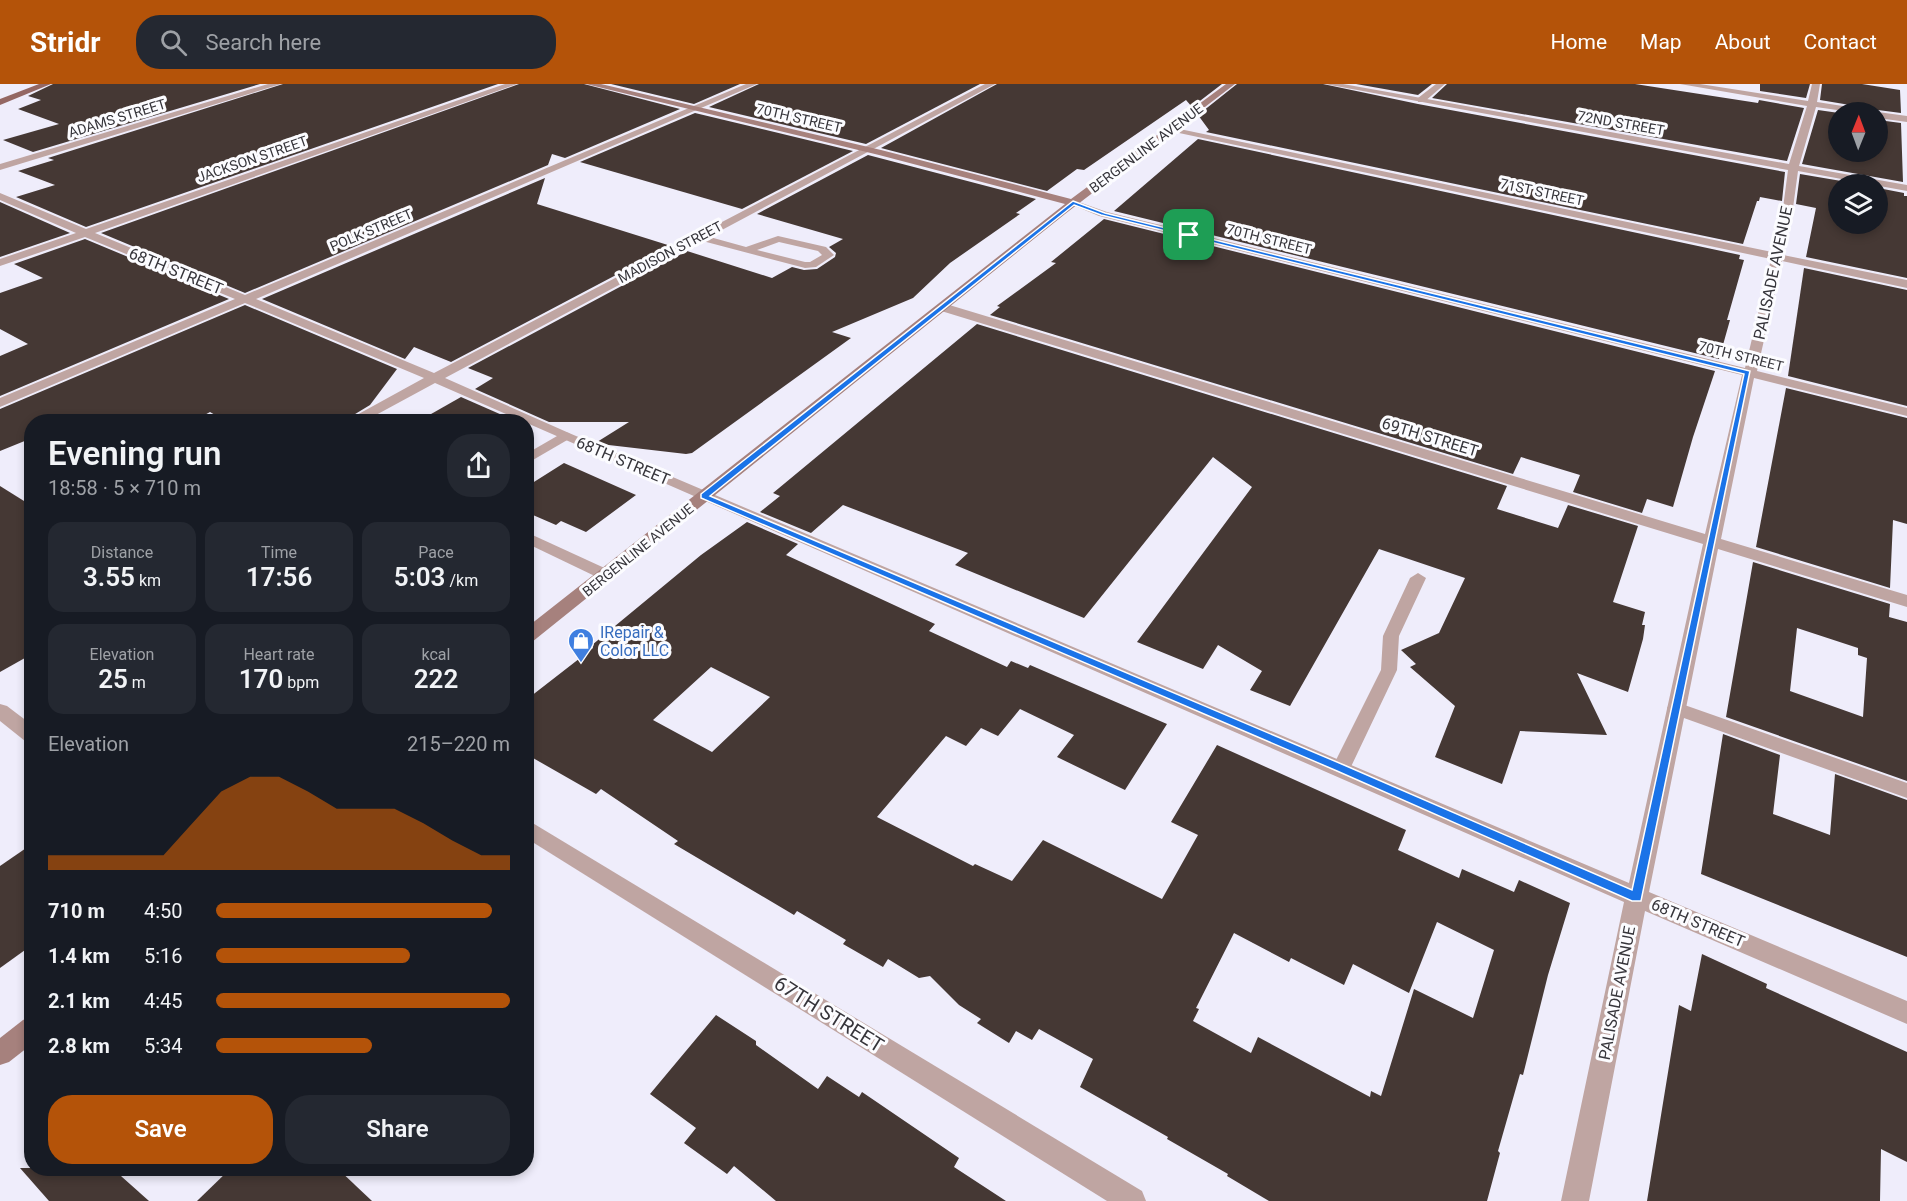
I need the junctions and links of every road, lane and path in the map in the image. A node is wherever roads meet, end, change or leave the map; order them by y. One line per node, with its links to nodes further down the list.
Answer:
1 (46, 84): 13 (main road)
2 (277, 84): 21 (street, ADAMS STREET)
3 (513, 84): 26 (street, JACKSON STREET)
4 (590, 84): 16 (street, 70TH STREET)
5 (753, 84): 16 (street, POLK STREET)
6 (991, 84): 20 (street, MADISON STREET)
7 (1231, 84): 19 (street, BERGENLINE AVENUE)
8 (1329, 84): 12 (street, 72ND STREET)
9 (1441, 84): 12 (lane)
10 (1684, 84): 14 (street)
11 (1816, 84): 14 (street, PALISADE AVENUE)
12 (1421, 100): 22 (street, 72ND STREET)
13 (0, 102)
14 (1812, 104): 15 (street); 22 (street, PALISADE AVENUE)
15 (1828, 106)
16 (694, 109): 20 (street, 70TH STREET); 32 (street, POLK STREET)
17 (1888, 116): 18 (street)
18 (1907, 119)
19 (1170, 130): 25 (street, BERGENLINE AVENUE); 29 (street, 71ST STREET)
20 (865, 149): 25 (street, 70TH STREET); 27 (street, MADISON STREET)
21 (0, 167)
22 (1793, 168): 23 (street, 72ND STREET); 29 (street, PALISADE AVENUE)
23 (1907, 188)
24 (0, 196): 26 (street, 68TH STREET)
25 (1073, 202): 33 (street, BERGENLINE AVENUE); 34 (street, 70TH STREET)
26 (84, 233): 30 (street, JACKSON STREET); 32 (street, 68TH STREET)
27 (699, 237): 28 (lane); 35 (street, MADISON STREET)
28 (746, 250): 28 (lane)
29 (1776, 257): 31 (street, 71ST STREET); 34 (street, PALISADE AVENUE)
30 (0, 263)
31 (1907, 284)
32 (246, 299): 35 (street, 68TH STREET); 36 (street, POLK STREET)
33 (942, 307): 43 (street, BERGENLINE AVENUE); 45 (street, 69TH STREET)
34 (1748, 373): 37 (street, 70TH STREET); 45 (street, PALISADE AVENUE)
35 (433, 378): 38 (street, MADISON STREET); 39 (street, 68TH STREET)
36 (0, 403)
37 (1907, 412)
38 (366, 414)
39 (514, 414)
40 (534, 423): 41 (street, 68TH STREET)
41 (564, 436): 42 (lane); 43 (street, 68TH STREET)
42 (534, 455)
43 (704, 496): 46 (street, BERGENLINE AVENUE); 53 (street, 68TH STREET)
44 (534, 541): 46 (lane)
45 (1710, 542): 48 (street, 69TH STREET); 50 (street, PALISADE AVENUE)
46 (606, 575): 49 (street, BERGENLINE AVENUE)
47 (1418, 578): 53 (lane)
48 (1907, 601)
49 (534, 632)
50 (1676, 708): 54 (lane); 56 (street, PALISADE AVENUE)
51 (0, 711): 52 (street)
52 (24, 730)
53 (1341, 768): 56 (street, 68TH STREET)
54 (1907, 791)
55 (534, 831): 60 (street, 67TH STREET)
56 (1636, 897): 57 (street, 68TH STREET); 61 (street, PALISADE AVENUE)
57 (1907, 1013)
58 (24, 1034): 59 (street)
59 (0, 1053)
60 (1132, 1201)
61 (1575, 1201)

